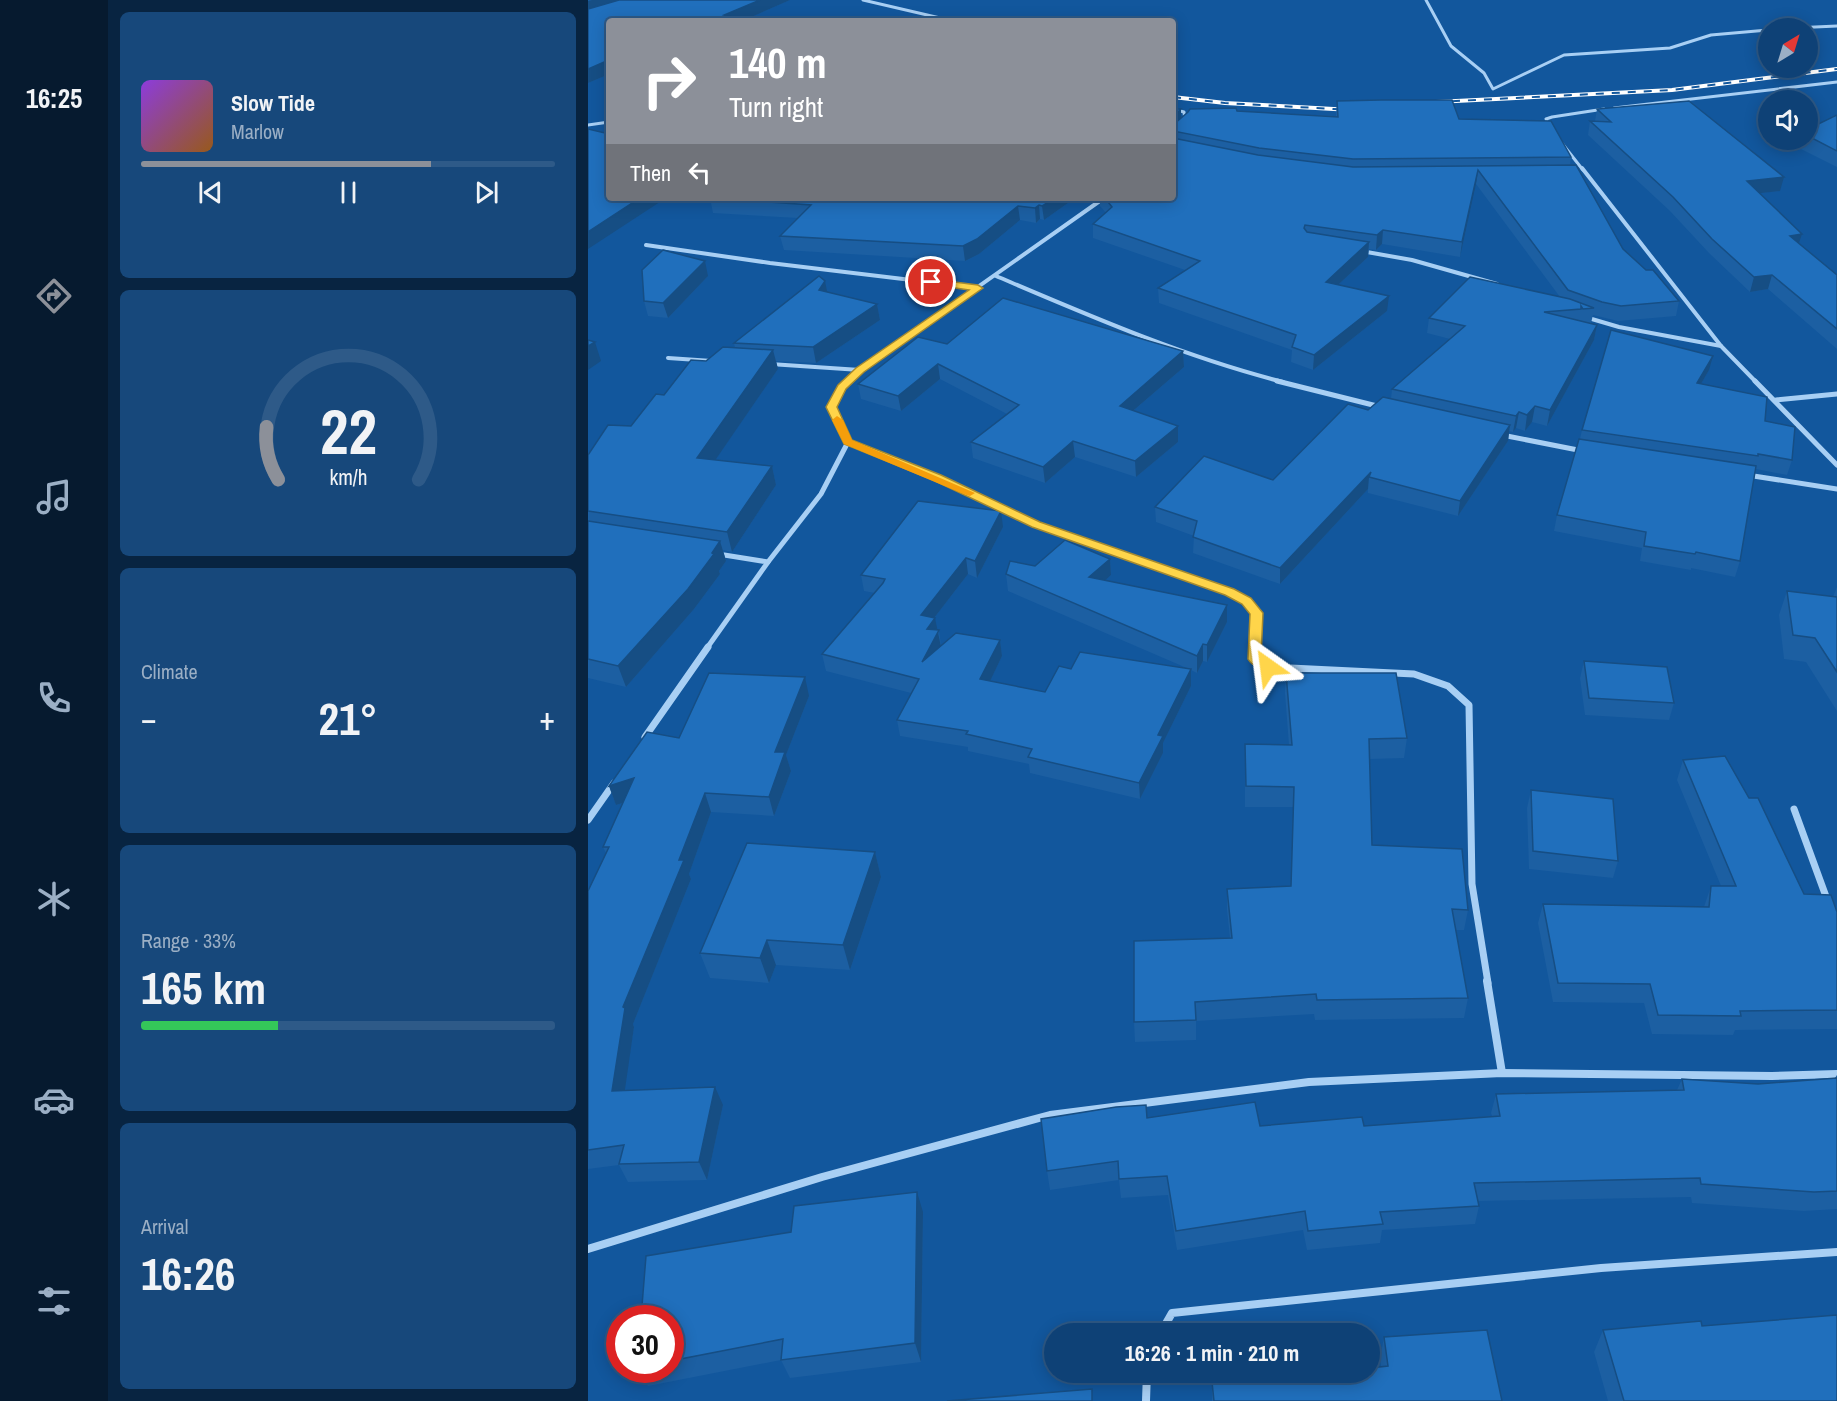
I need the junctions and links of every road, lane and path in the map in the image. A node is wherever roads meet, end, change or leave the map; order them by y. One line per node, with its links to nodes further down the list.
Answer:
1 (863, 0): 3 (street)
2 (1426, 0): 6 (street)
3 (940, 18)
4 (1837, 26): 5 (street)
5 (1818, 27)
6 (1758, 31)
7 (1837, 82): 8 (street)
8 (1679, 101): 9 (street); 14 (street)
9 (1689, 108)
10 (1176, 110): 13 (street)
11 (606, 122): 12 (street)
12 (588, 125)
13 (1179, 129)
14 (1554, 132)
15 (1560, 140): 16 (street)
16 (1587, 174): 17 (street); 25 (street)
17 (1576, 175)
18 (1100, 201): 21 (street)
19 (646, 245): 23 (street)
20 (1354, 250): 22 (street)
21 (996, 276): 23 (street); 32 (street)
22 (1505, 286)
23 (978, 288): 29 (street)
24 (1582, 316): 25 (street)
25 (1721, 346): 31 (street)
26 (668, 358): 27 (street)
27 (724, 361)
28 (758, 363): 29 (street)
29 (860, 370): 34 (street)
30 (1837, 394): 31 (street)
31 (1776, 400): 36 (street)
32 (1384, 408)
33 (1497, 434): 35 (street)
34 (848, 442): 40 (street); 46 (street)
35 (1591, 452)
36 (1837, 465)
37 (1743, 475): 38 (street)
38 (1837, 489)
39 (709, 553): 40 (street)
40 (768, 562): 41 (street)
41 (642, 742)
42 (615, 781): 44 (street)
43 (1794, 809): 45 (street)
44 (588, 820)
45 (1829, 907)
46 (1502, 1073): 47 (street); 48 (street)
47 (1837, 1074)
48 (588, 1249)
49 (1837, 1252): 50 (street)
50 (1166, 1323)
51 (1147, 1383): 52 (street)
52 (1146, 1401)

